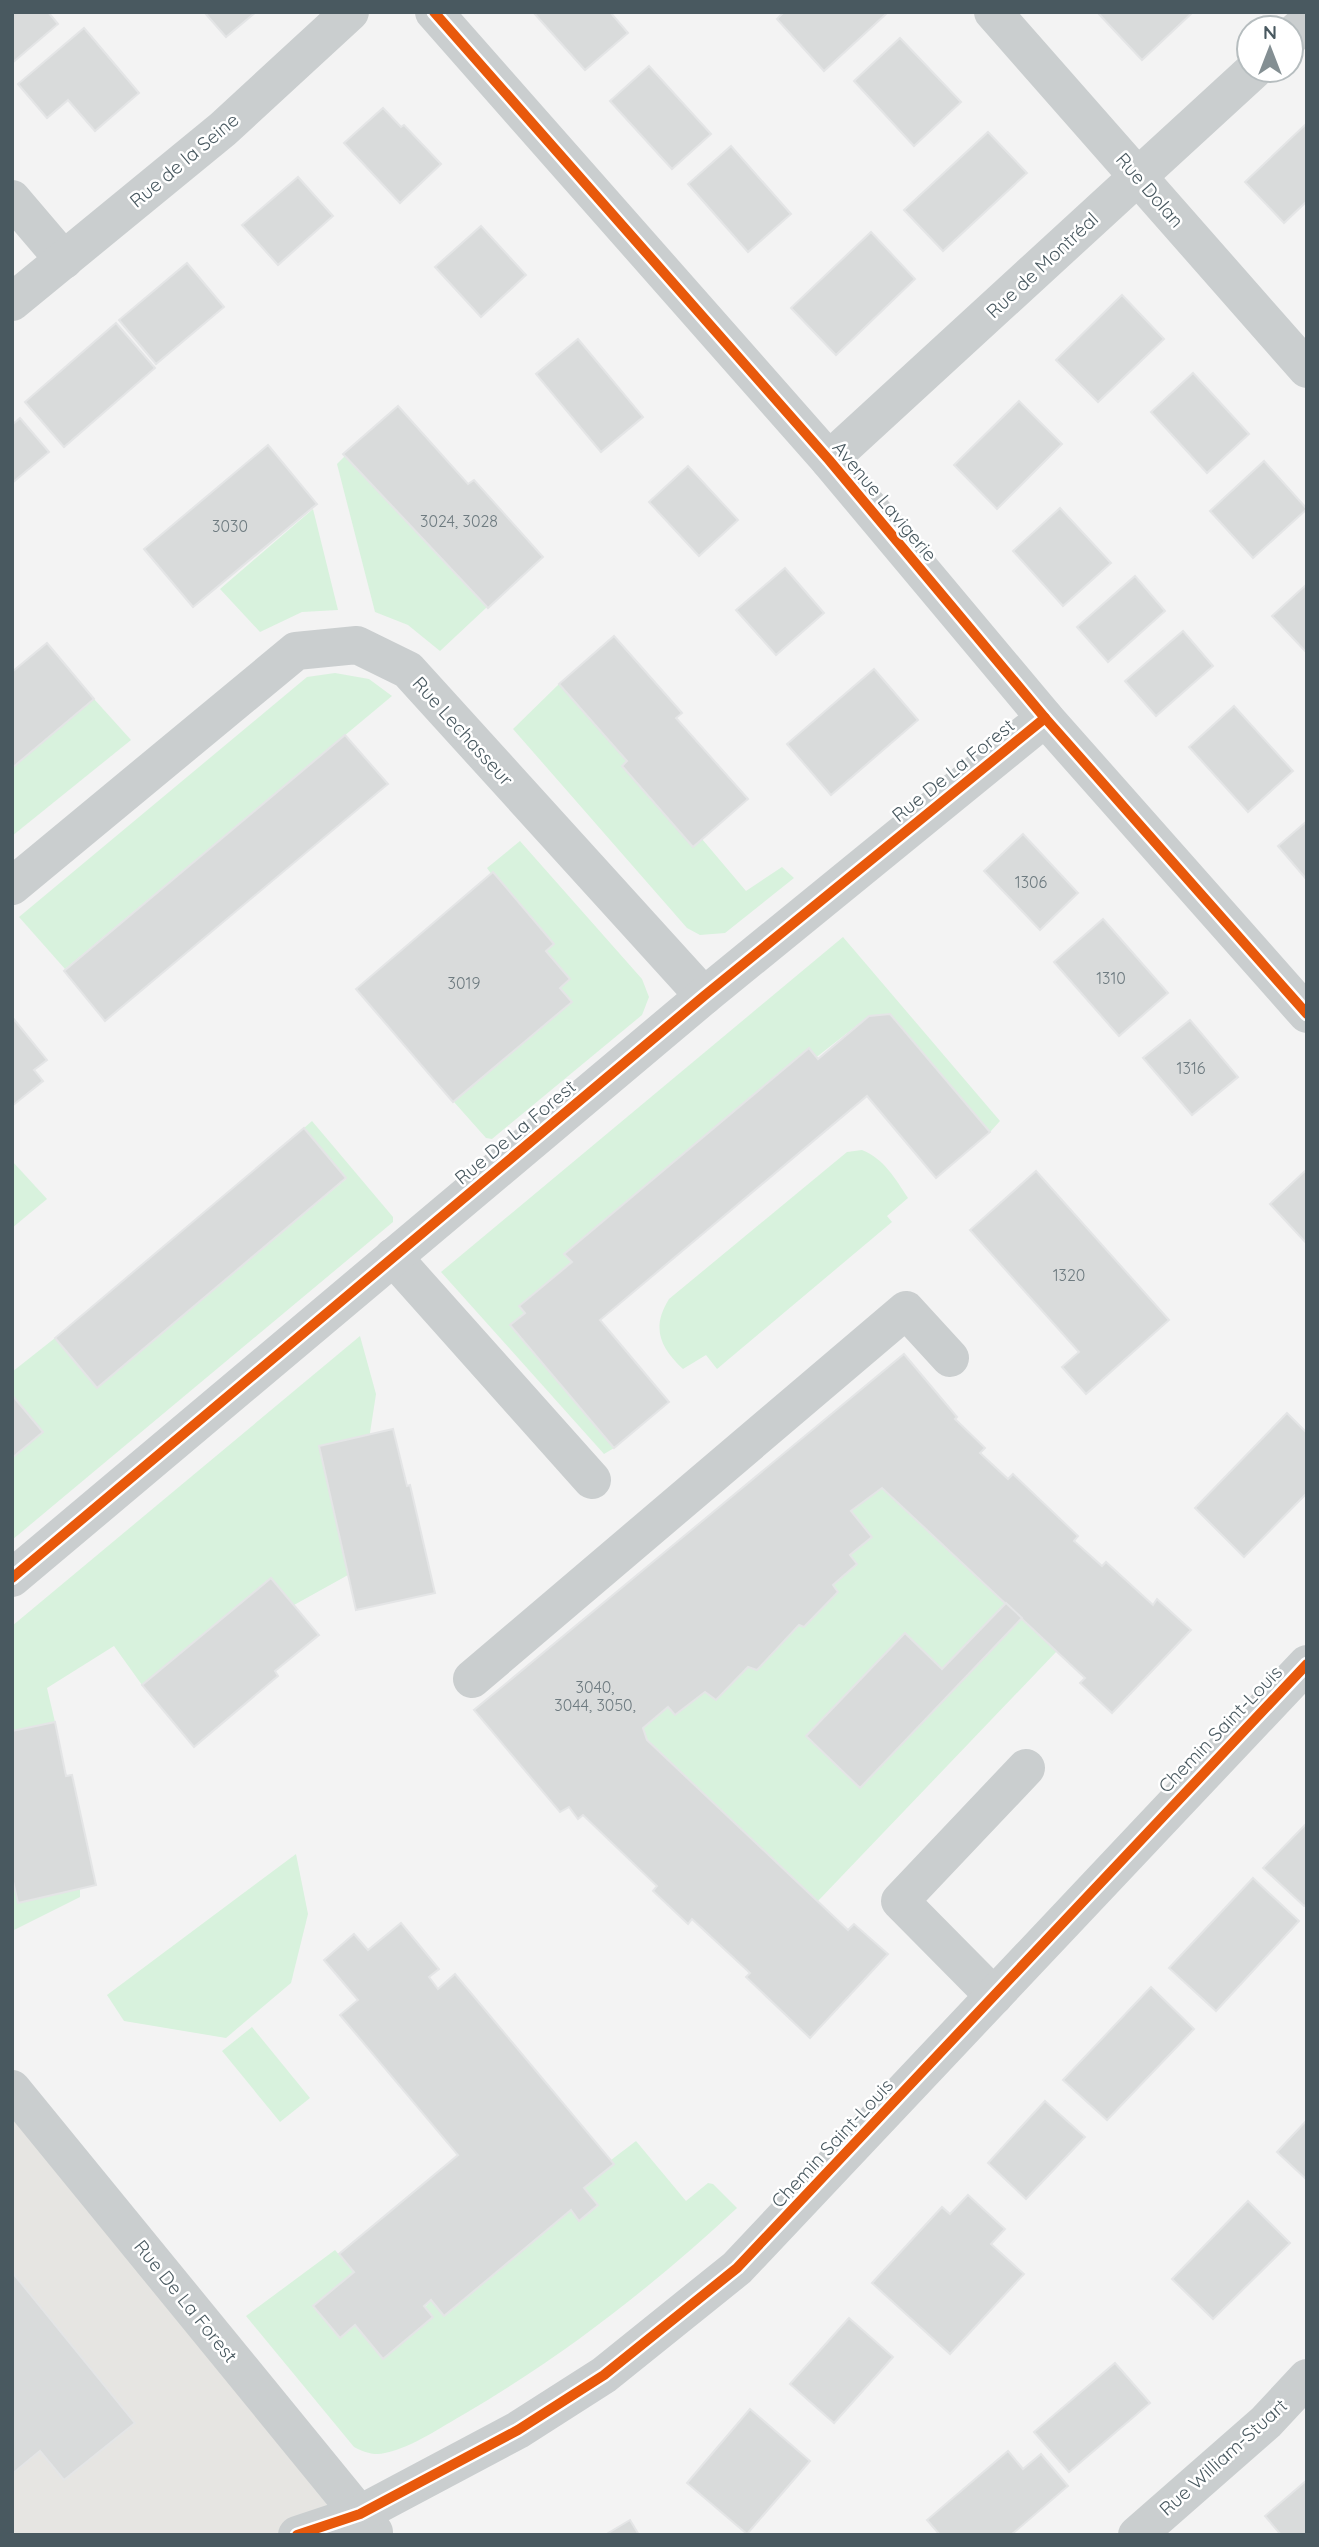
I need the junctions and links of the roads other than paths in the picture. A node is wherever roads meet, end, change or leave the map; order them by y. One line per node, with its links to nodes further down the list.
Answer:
1 (350, 12): 7 (street, Rue de la Seine)
2 (434, 12): 10 (street, Avenue Lavigerie)
3 (993, 12): 5 (street, Rue Dolan)
4 (1239, 84): 5 (street, Rue de Montréal)
5 (1139, 176): 9 (street, Rue Dolan); 10 (street, Rue de Montréal)
6 (12, 199): 7 (street)
7 (64, 260): 8 (street, Rue de la Seine)
8 (12, 302)
9 (1307, 369)
10 (829, 460): 11 (street, Avenue Lavigerie)
11 (1045, 718): 13 (street, Rue De La Forest); 14 (street, Avenue Lavigerie)
12 (12, 886): 13 (street, Rue Lechasseur)
13 (704, 996): 15 (street, Rue De La Forest)
14 (1307, 1014)
15 (393, 1257): 17 (street); 18 (street, Rue De La Forest)
16 (950, 1358): 20 (street)
17 (592, 1480)
18 (12, 1578)
19 (1307, 1664): 22 (street, Chemin Saint-Louis)
20 (472, 1679)
21 (1027, 1768): 22 (street)
22 (994, 1996): 25 (street, Chemin Saint-Louis)
23 (12, 2089): 25 (street, Rue De La Forest)
24 (1307, 2378): 27 (street, Rue William-Stuart)
25 (369, 2524): 26 (street, Chemin Saint-Louis)
26 (297, 2535)
27 (1137, 2535)

